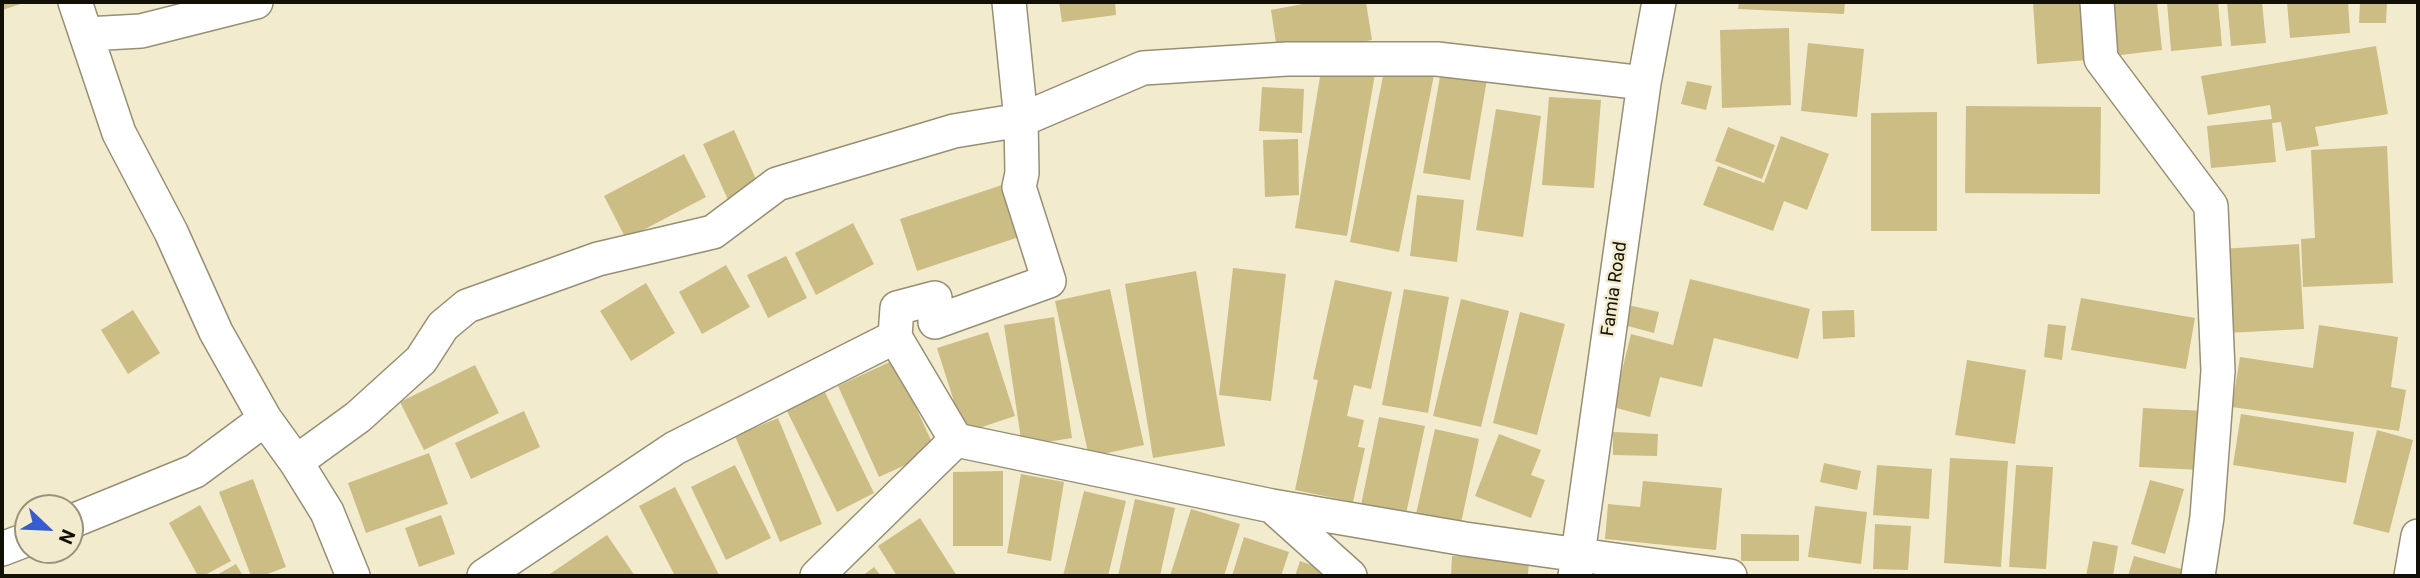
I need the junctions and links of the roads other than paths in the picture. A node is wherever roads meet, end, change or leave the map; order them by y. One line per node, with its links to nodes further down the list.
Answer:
1 (75, 2): 6 (street)
2 (256, 2): 6 (street)
3 (1009, 2): 8 (street)
4 (1660, 2): 7 (street, Famia Road)
5 (2097, 2): 22 (street)
6 (87, 34): 10 (street)
7 (1644, 83): 8 (street); 16 (street, Famia Road)
8 (1021, 120): 9 (street); 12 (street)
9 (895, 337): 11 (street); 18 (street)
10 (265, 418): 12 (street); 14 (street)
11 (956, 440): 13 (street); 19 (street)
12 (296, 462): 17 (street)
13 (1272, 506): 16 (street); 20 (street)
14 (84, 516)
15 (2418, 536): 23 (street)
16 (1576, 566): 21 (street)
17 (353, 576)
18 (484, 576)
19 (817, 576)
20 (1350, 576)
21 (1730, 576)
22 (2198, 576)
23 (2411, 576)

